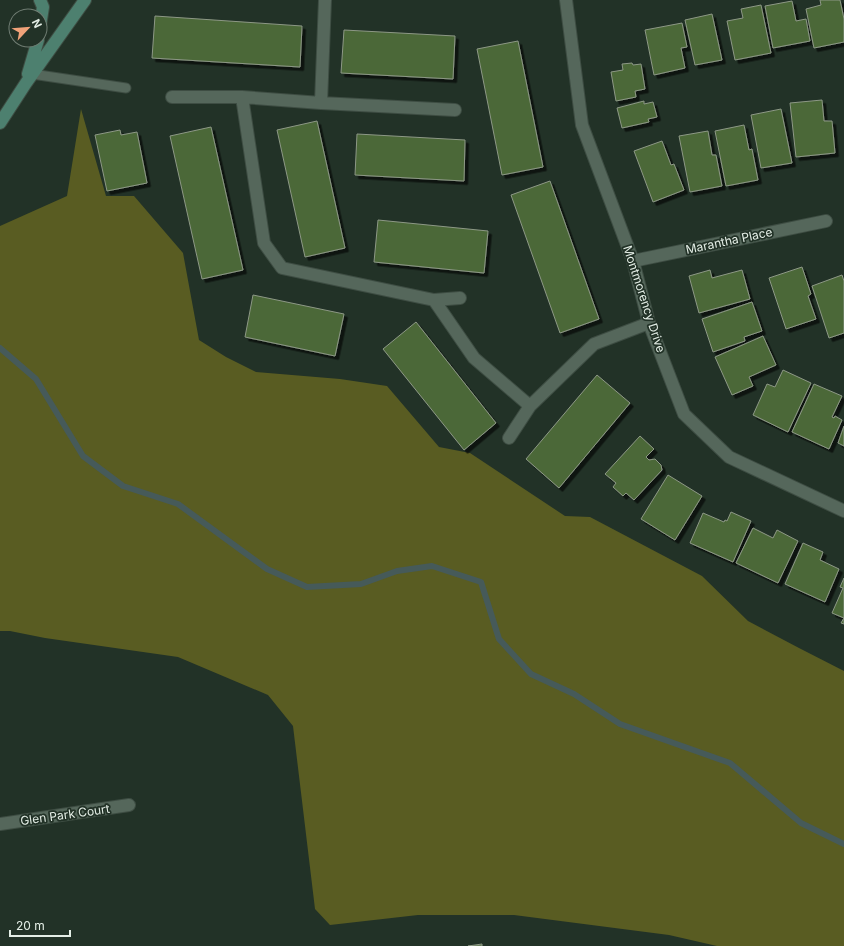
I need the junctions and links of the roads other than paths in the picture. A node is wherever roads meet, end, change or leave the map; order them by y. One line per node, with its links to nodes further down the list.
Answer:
1 (86, 0): 5 (street)
2 (326, 0): 9 (street)
3 (566, 0): 13 (street, Montmorency Drive)
4 (36, 48): 5 (street)
5 (29, 79): 6 (lane); 11 (street)
6 (126, 88)
7 (172, 97): 8 (street)
8 (242, 97): 9 (street); 15 (street)
9 (321, 103): 10 (street)
10 (455, 110)
11 (0, 123)
12 (826, 221): 13 (street, Marantha Place)
13 (633, 261): 16 (street, Montmorency Drive)
14 (460, 298): 15 (street)
15 (434, 300): 17 (street)
16 (649, 323): 17 (street); 19 (street, Montmorency Drive)
17 (530, 406): 18 (street)
18 (509, 438)
19 (844, 511)
20 (129, 805): 21 (street, Glen Park Court)
21 (0, 824)

